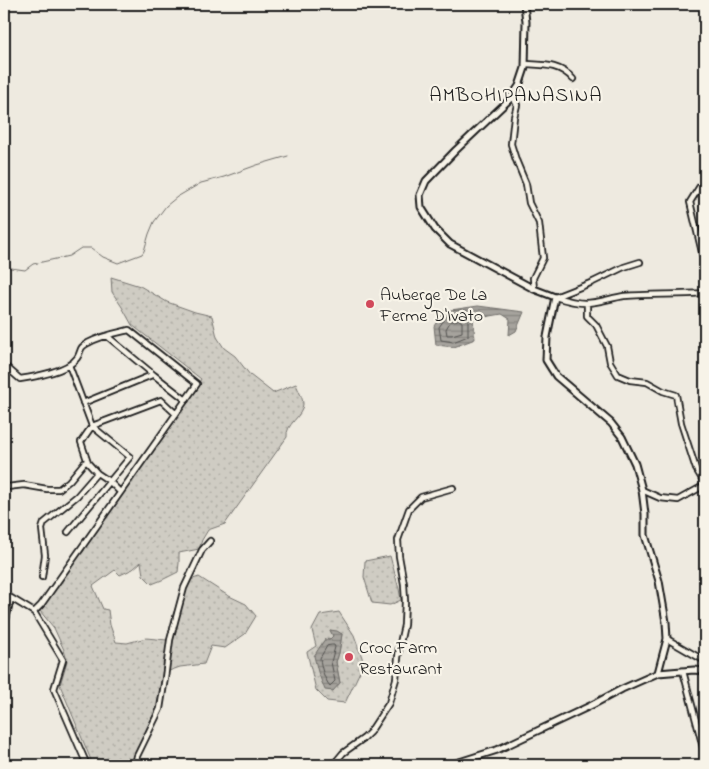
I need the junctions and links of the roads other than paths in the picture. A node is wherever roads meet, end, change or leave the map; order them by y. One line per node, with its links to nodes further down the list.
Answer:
1 (524, 4): 2 (street)
2 (525, 64): 3 (street); 4 (street)
3 (573, 79)
4 (512, 96): 8 (street); 8 (street)
5 (704, 173): 7 (street)
6 (640, 262): 10 (street)
7 (705, 265)
8 (534, 289): 10 (street)
9 (705, 293): 11 (street)
10 (555, 297): 11 (street); 26 (street)
11 (587, 303): 23 (street)
12 (106, 336): 14 (street); 15 (street); 16 (street)
13 (4, 365): 14 (street)
14 (69, 365): 17 (street)
15 (154, 375): 16 (street); 17 (street)
16 (186, 400): 18 (street)
17 (83, 403): 19 (street)
18 (176, 414): 19 (street); 27 (street)
19 (92, 426): 20 (street); 22 (street)
20 (88, 462): 21 (street); 24 (street)
21 (97, 473): 22 (street); 30 (street)
22 (109, 481): 27 (street); 28 (street)
23 (705, 485): 26 (street)
24 (7, 487)
25 (453, 488): 43 (street)
26 (642, 490): 35 (street)
27 (120, 492): 33 (street)
28 (68, 532)
29 (210, 541): 42 (street)
30 (42, 577)
31 (4, 595): 32 (street)
32 (11, 598): 33 (street); 34 (street)
33 (34, 612): 41 (street)
34 (4, 624)
35 (667, 639): 36 (street); 39 (street)
36 (705, 661)
37 (683, 671): 38 (street); 39 (street); 40 (street)
38 (705, 671)
39 (658, 673): 44 (street)
40 (705, 755)
41 (87, 765)
42 (135, 765)
43 (333, 765)
44 (450, 765)

